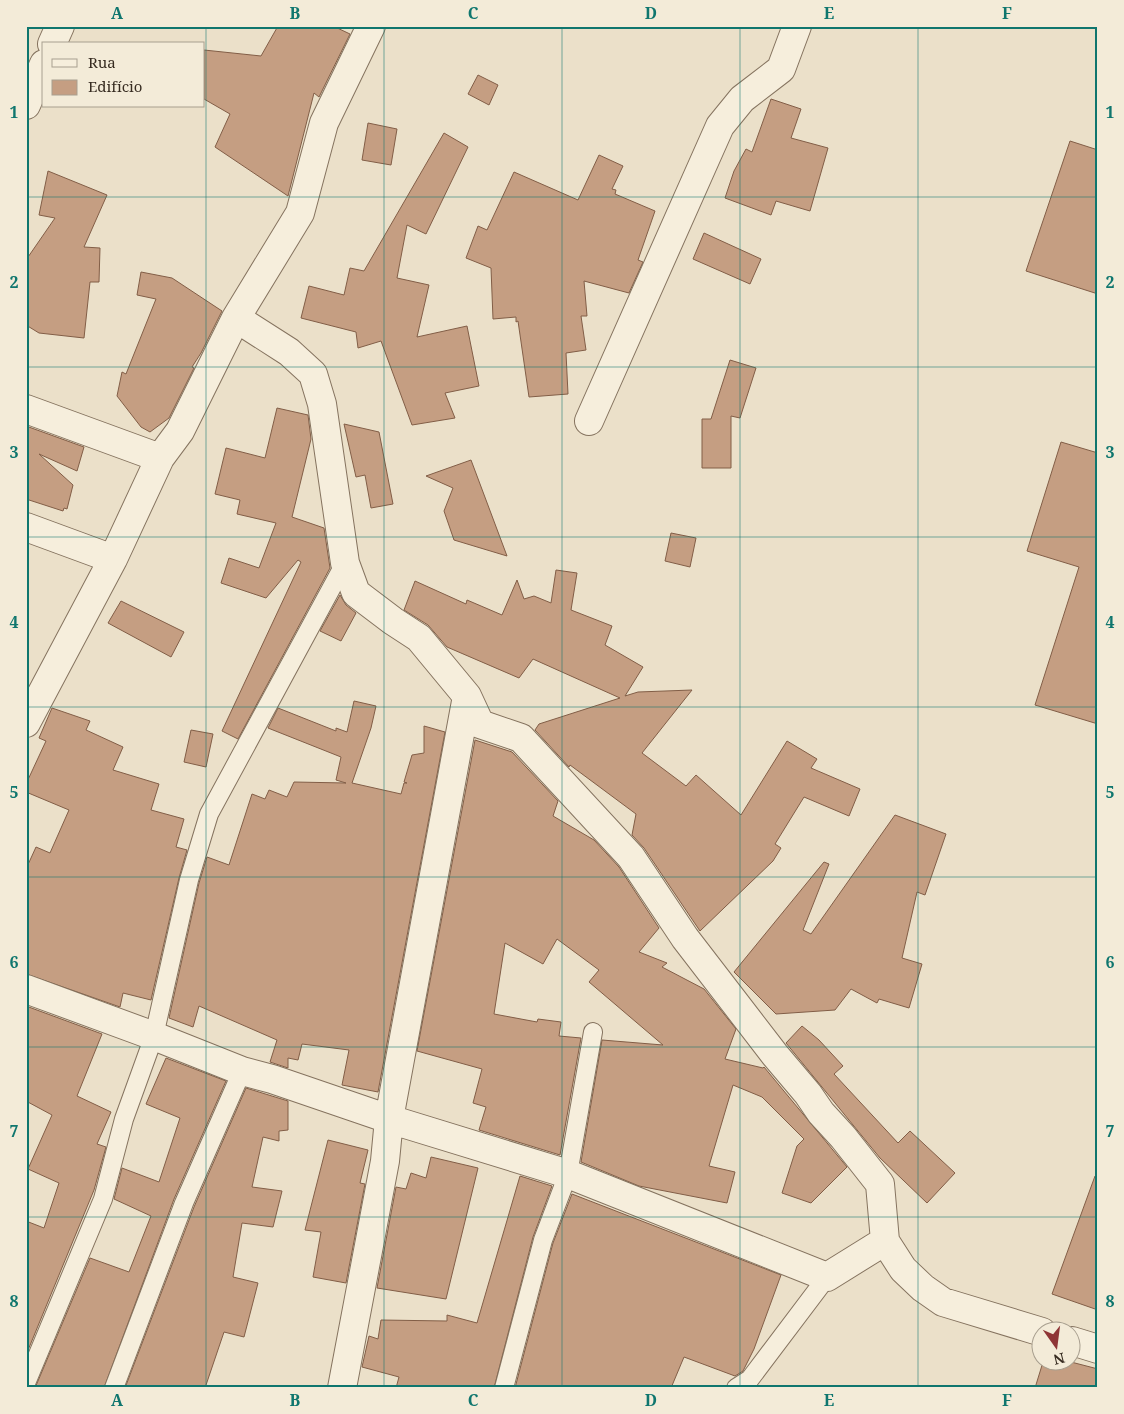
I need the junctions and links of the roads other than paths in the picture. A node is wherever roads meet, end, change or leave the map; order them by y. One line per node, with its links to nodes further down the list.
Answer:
1 (60, 26): 4 (street)
2 (371, 26): 7 (street)
3 (797, 26): 9 (street)
4 (53, 42)
5 (42, 69): 6 (street)
6 (26, 105)
7 (236, 318): 10 (street); 13 (street)
8 (26, 409): 10 (street)
9 (589, 421)
10 (160, 458): 12 (street)
11 (26, 527): 12 (street)
12 (114, 559): 15 (street)
13 (345, 563): 14 (street); 18 (lane)
14 (466, 696): 20 (street); 22 (street)
15 (26, 723)
16 (26, 989): 18 (street)
17 (594, 1032): 21 (lane)
18 (154, 1036): 19 (street); 27 (lane)
19 (242, 1071): 20 (street); 28 (lane)
20 (389, 1119): 21 (street); 29 (street)
21 (568, 1174): 23 (street); 30 (lane)
22 (885, 1241): 23 (street); 24 (street)
23 (827, 1277): 31 (lane)
24 (1032, 1329)
25 (1082, 1344): 26 (street)
26 (1098, 1349)
27 (26, 1383)
28 (114, 1388)
29 (342, 1388)
30 (504, 1388)
31 (736, 1388)

